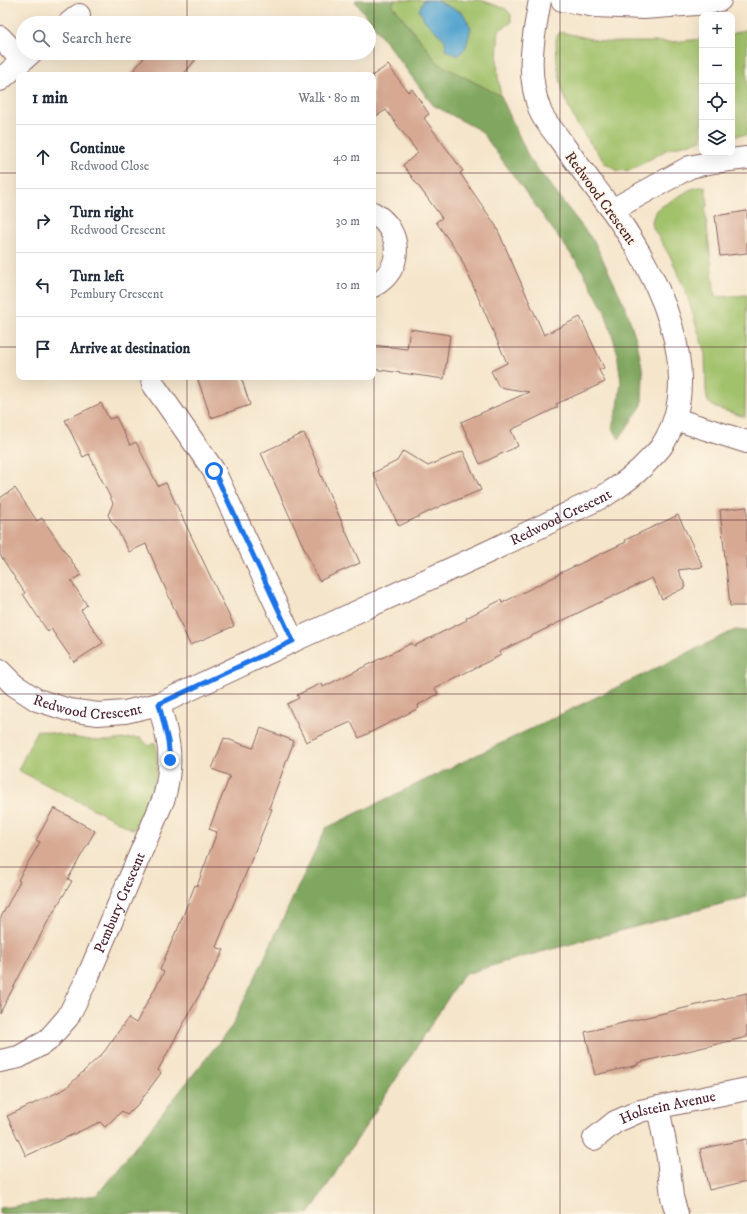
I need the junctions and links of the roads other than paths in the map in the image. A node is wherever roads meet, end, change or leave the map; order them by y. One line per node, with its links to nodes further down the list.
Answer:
1 (540, 0): 9 (street, Redwood Crescent)
2 (562, 0): 3 (street)
3 (720, 0)
4 (0, 37): 5 (street)
5 (16, 49)
6 (22, 60): 7 (street)
7 (0, 80)
8 (747, 158): 9 (street)
9 (612, 210): 13 (street, Redwood Crescent)
10 (376, 214): 11 (street)
11 (376, 284)
12 (152, 380): 15 (street)
13 (675, 419): 14 (street); 15 (street, Redwood Crescent)
14 (747, 442)
15 (293, 641): 17 (street, Redwood Crescent)
16 (0, 671): 17 (street, Redwood Crescent)
17 (159, 704): 18 (street, Pembury Crescent)
18 (0, 1061)
19 (747, 1089): 20 (street, Holstein Avenue)
20 (658, 1107): 21 (street, Holstein Avenue); 22 (street)
21 (594, 1139)
22 (677, 1214)

